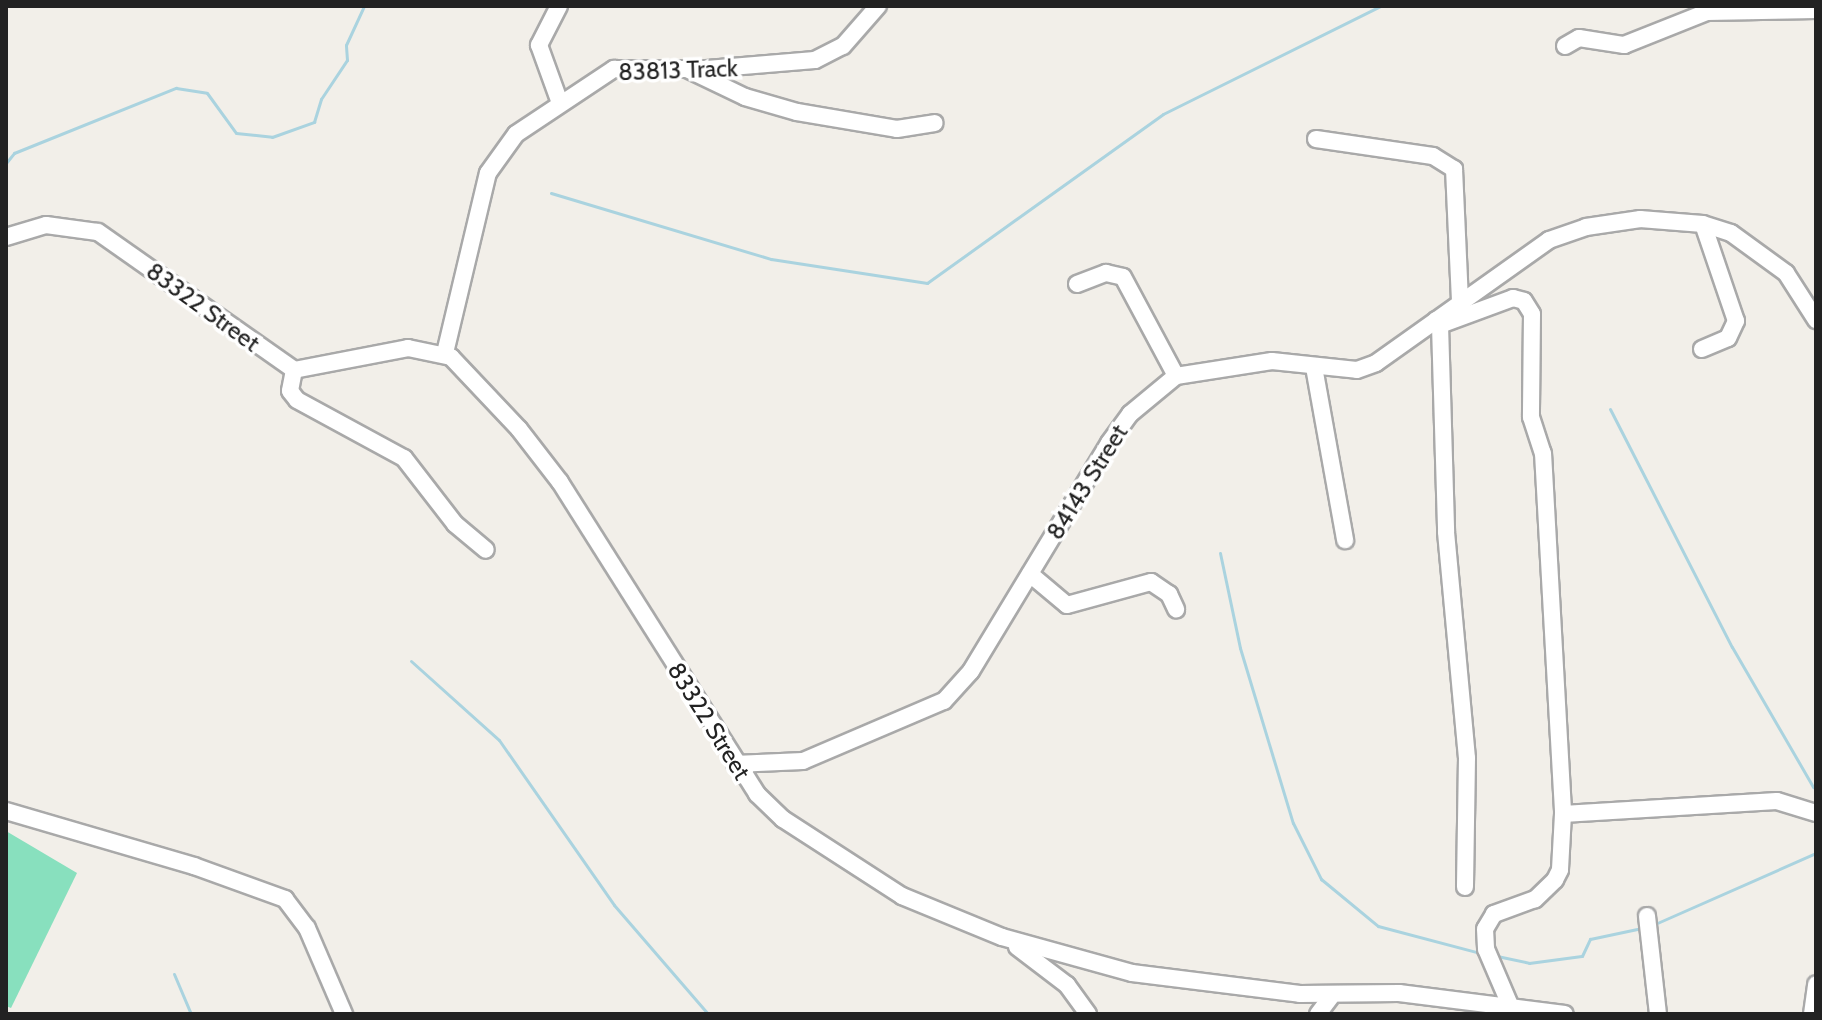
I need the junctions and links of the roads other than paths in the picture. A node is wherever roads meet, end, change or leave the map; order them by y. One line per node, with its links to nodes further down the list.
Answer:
1 (559, 6): 6 (street)
2 (878, 6): 5 (street, 83813 Track)
3 (1816, 10): 4 (street)
4 (1565, 46)
5 (688, 70): 6 (street, 83813 Track); 7 (street)
6 (560, 103): 16 (street, 83813 Track)
7 (935, 123)
8 (1316, 139): 12 (street)
9 (1703, 224): 12 (street); 13 (street); 15 (street)
10 (6, 237): 18 (street, 83322 Street)
11 (1077, 284): 19 (street)
12 (1460, 299): 14 (street)
13 (1816, 320)
14 (1438, 322): 17 (street); 27 (street); 28 (street)
15 (1702, 349)
16 (445, 353): 18 (street); 24 (street, 83322 Street)
17 (1314, 367): 19 (street); 20 (street)
18 (294, 370): 21 (street)
19 (1176, 376): 22 (street, 84143 Street)
20 (1345, 540)
21 (486, 550)
22 (1030, 574): 23 (street); 24 (street, 84143 Street)
23 (1176, 609)
24 (735, 764): 30 (street, 83322 Street)
25 (6, 811): 34 (street)
26 (1816, 813): 27 (street)
27 (1563, 814): 33 (street)
28 (1465, 887)
29 (1647, 916): 38 (street)
30 (1002, 937): 32 (street, 83322 Street); 35 (street)
31 (1816, 984): 39 (street)
32 (1331, 997): 33 (street, 83322 Street); 36 (street)
33 (1498, 1007): 37 (street, 83322 Street)
34 (344, 1014)
35 (1088, 1014)
36 (1318, 1014)
37 (1565, 1014)
38 (1658, 1014)
39 (1812, 1014)

